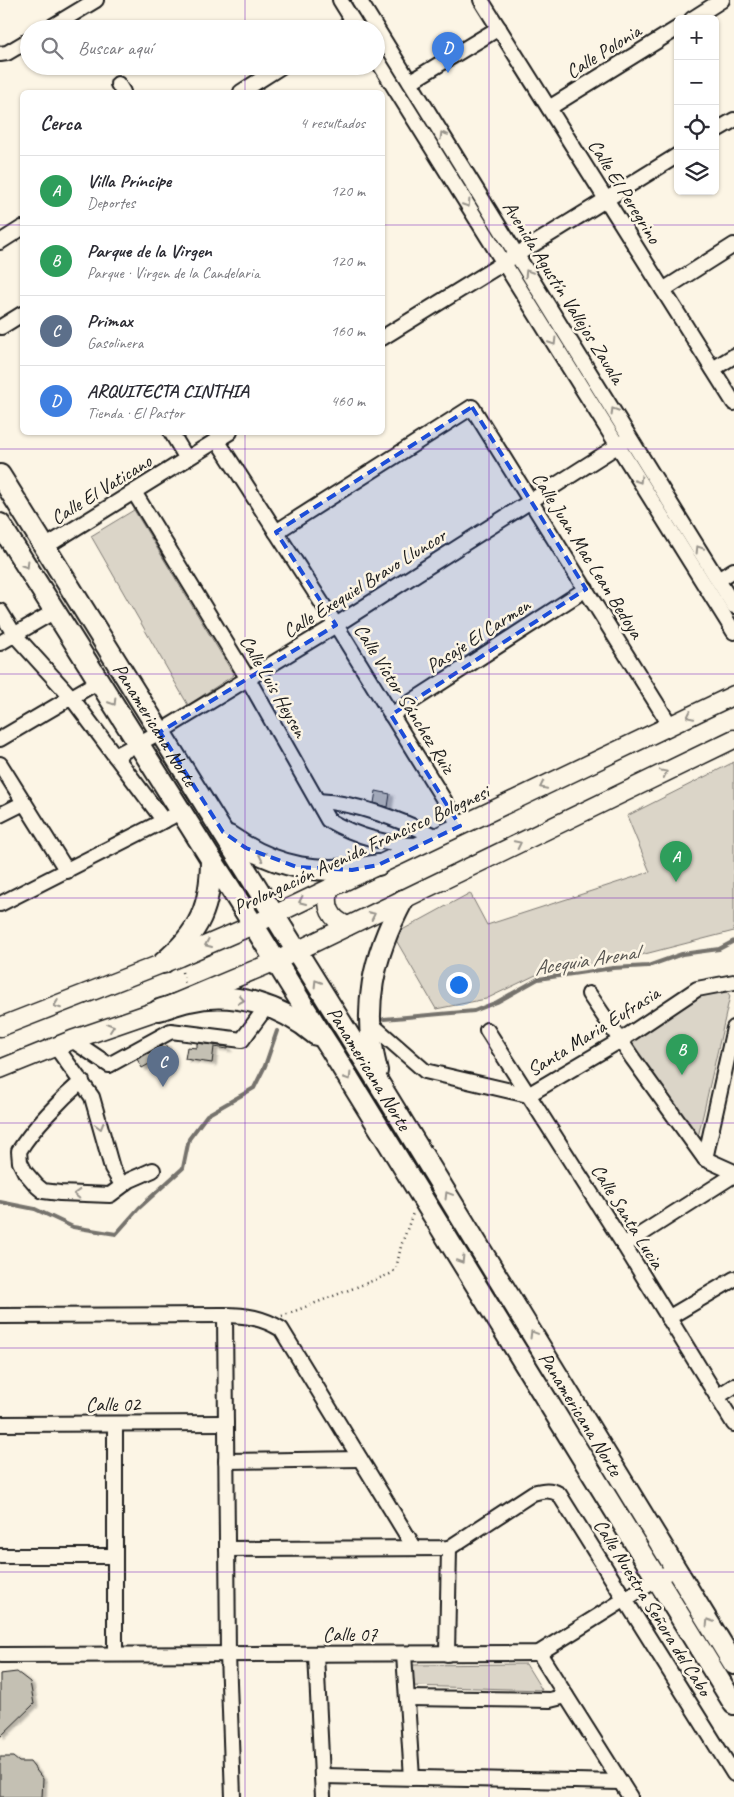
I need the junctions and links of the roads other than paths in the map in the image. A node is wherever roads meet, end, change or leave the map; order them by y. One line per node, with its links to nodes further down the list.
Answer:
1 (96, 0): 7 (street)
2 (340, 0): 8 (street)
3 (359, 0): 9 (street, Avenida Agustín Vallejos Zavala)
4 (482, 0): 10 (street, Calle El Peregrino)
5 (722, 0): 6 (street)
6 (698, 15)
7 (63, 20)
8 (348, 20)
9 (371, 20)
10 (499, 28): 17 (street); 19 (street, Calle El Peregrino)
11 (674, 30): 19 (street, Calle Polonia)
12 (385, 42): 17 (street, Avenida Agustín Vallejos Zavala)
13 (20, 45): 14 (street)
14 (0, 54)
15 (385, 72): 28 (street, Avenida Agustín Vallejos Zavala, one-way to 28)
16 (268, 75): 18 (street)
17 (410, 82): 27 (street, Avenida Agustín Vallejos Zavala, one-way to 17)
18 (244, 90)
19 (549, 108): 23 (street, Calle El Peregrino)
20 (734, 120): 21 (street)
21 (719, 129)
22 (674, 157): 23 (street)
23 (606, 199): 27 (street); 29 (street, Calle El Peregrino)
24 (20, 229): 25 (street)
25 (0, 242)
26 (734, 245): 29 (street)
27 (517, 254): 28 (street); 38 (street, Avenida Agustín Vallejos Zavala, one-way to 27)
28 (504, 263): 32 (street); 40 (street, Avenida Agustín Vallejos Zavala, one-way to 40)
29 (663, 290): 34 (street, Calle El Peregrino)
30 (20, 315): 31 (street)
31 (1, 327)
32 (385, 336)
33 (734, 356): 34 (street)
34 (713, 369): 35 (street, Calle El Peregrino)
35 (734, 403)
36 (173, 435): 41 (street)
37 (226, 435): 39 (street, Calle El Vaticano)
38 (630, 437): 40 (street, Calle Exequiel Bravo Lluncor); 49 (street, Avenida Agustín Vallejos Zavala, one-way to 38)
39 (218, 440): 41 (street, Calle El Vaticano); 46 (street, Calle Víctor Sánchez Ruiz)
40 (617, 446): 44 (street, Calle Exequiel Bravo Lluncor); 55 (street, Avenida Agustín Vallejos Zavala, one-way to 55)
41 (187, 459): 43 (street, Calle El Vaticano)
42 (0, 475): 47 (highway, Panamericana Norte)
43 (134, 492): 47 (street, Calle El Vaticano); 58 (street, Calle Luis Heysen)
44 (531, 501): 46 (street, Calle Juan Mac Lean Bedoya); 50 (street, Calle Juan Mac Lean Bedoya); 54 (street, Calle Exequiel Bravo Lluncor)
45 (0, 524): 52 (highway, Panamericana Norte, one-way to 52)
46 (276, 532): 54 (street, Calle Víctor Sánchez Ruiz)
47 (45, 547): 64 (highway, Panamericana Norte)
48 (734, 570): 49 (street)
49 (718, 580): 51 (street, Avenida Agustín Vallejos Zavala)
50 (586, 589): 62 (street, Pasaje El Carmen); 63 (street, Calle Juan Mac Lean Bedoya)
51 (734, 606)
52 (55, 611): 56 (street); 59 (highway, Panamericana Norte)
53 (0, 612): 56 (street)
54 (336, 625): 58 (street, Calle Exequiel Bravo Lluncor); 62 (street, Calle Víctor Sánchez Ruiz)
55 (734, 632)
56 (14, 634): 57 (street); 61 (street)
57 (0, 642)
58 (248, 679): 64 (street, Calle Exequiel Bravo Lluncor); 70 (street, Calle Luis Heysen)
59 (100, 682): 61 (street); 67 (highway, Panamericana Norte, one-way to 67)
60 (734, 695): 63 (main road, Prolongación Avenida Francisco Bolognesi, one-way to 63)
61 (71, 697): 65 (street); 68 (street)
62 (391, 715): 74 (street, Calle Víctor Sánchez Ruiz)
63 (670, 725): 74 (main road, Prolongación Avenida Francisco Bolognesi, one-way to 74)
64 (160, 732): 67 (street, Calle Exequiel Bravo Lluncor); 75 (highway, Panamericana Norte)
65 (0, 739)
66 (734, 739): 82 (main road, one-way to 66)
67 (138, 743): 68 (street, Calle Exequiel Bravo Lluncor); 73 (highway, Panamericana Norte)
68 (115, 756): 73 (street)
69 (0, 764): 71 (street)
70 (318, 802): 76 (street); 77 (street, Calle Luis Heysen)
71 (24, 803): 72 (street); 80 (street)
72 (0, 815)
73 (173, 816): 78 (highway, Panamericana Norte); 80 (street)
74 (460, 826): 76 (main road, Prolongación Avenida Francisco Bolognesi)
75 (223, 832): 79 (highway, one-way to 75); 84 (highway, Panamericana Norte)
76 (437, 837): 77 (main road, Prolongación Avenida Francisco Bolognesi)
77 (419, 845): 79 (main road, Prolongación Avenida Francisco Bolognesi)
78 (211, 859): 85 (highway, Panamericana Norte); 88 (highway)
79 (378, 865): 81 (main road, Prolongación Avenida Francisco Bolognesi)
80 (67, 871): 83 (street)
81 (330, 888): 84 (main road, Prolongación Avenida Francisco Bolognesi, one-way to 84); 86 (main road)
82 (403, 900): 86 (main road, one-way to 82); 94 (highway)
83 (0, 904)
84 (274, 915): 85 (main road, Prolongación Avenida Francisco Bolognesi); 87 (highway, Panamericana Norte)
85 (253, 925): 88 (main road, Prolongación Avenida Francisco Bolognesi, one-way to 88); 89 (highway, Panamericana Norte)
86 (348, 926): 87 (main road)
87 (297, 952): 89 (main road); 105 (highway, Panamericana Norte, one-way to 87)
88 (171, 960): 95 (main road, Prolongación Avenida Francisco Bolognesi, one-way to 95)
89 (276, 961): 93 (main road); 102 (highway, Panamericana Norte)
90 (734, 982): 100 (street, Santa Maria Eufrasia)
91 (589, 994): 100 (street)
92 (267, 1006): 93 (highway, one-way to 92); 98 (street); 102 (highway)
93 (159, 1010): 98 (street); 99 (main road, one-way to 93)
94 (370, 1022): 105 (highway); 106 (street, Santa Maria Eufrasia)
95 (0, 1027)
96 (734, 1028): 107 (street)
97 (487, 1030): 106 (street, Calle Santa Lucia)
98 (171, 1031): 99 (street)
99 (72, 1040): 101 (main road)
100 (621, 1040): 106 (street, Santa Maria Eufrasia); 107 (street)
101 (56, 1047): 103 (main road); 104 (street)
102 (330, 1048): 130 (highway, Panamericana Norte, one-way to 130)
103 (0, 1069)
104 (82, 1081): 110 (street, one-way to 110); 110 (street, one-way to 104)
105 (380, 1085): 129 (highway, Panamericana Norte, one-way to 105)
106 (528, 1095): 111 (street, Calle Santa Lucia)
107 (705, 1159): 109 (street)
108 (153, 1170): 110 (street)
109 (734, 1174): 111 (street)
110 (122, 1185)
111 (624, 1245): 115 (street, Calle Santa Lucia)
112 (734, 1279): 115 (street)
113 (225, 1315): 114 (street); 118 (street); 122 (street)
114 (0, 1316)
115 (668, 1318): 117 (street, Calle Santa Lucia)
116 (734, 1386): 117 (street)
117 (716, 1397): 121 (street, Calle Santa Lucia)
118 (226, 1423): 120 (street, Calle 02); 123 (street)
119 (0, 1424): 120 (street, Calle 02)
120 (115, 1424): 128 (street)
121 (734, 1424)
122 (360, 1459): 123 (street); 124 (street)
123 (226, 1461): 126 (street)
124 (414, 1547): 125 (street); 126 (street)
125 (449, 1548): 131 (street, Calle Nuestra Señora del Cabo); 137 (street)
126 (227, 1549): 134 (street)
127 (0, 1556): 128 (street)
128 (115, 1556): 133 (street)
129 (675, 1568): 130 (street); 139 (highway, Panamericana Norte, one-way to 129)
130 (657, 1579): 131 (street); 142 (highway, Panamericana Norte)
131 (624, 1600): 132 (street); 143 (street, Calle Nuestra Señora del Cabo)
132 (539, 1653): 137 (street, Calle 07); 140 (street)
133 (116, 1654): 134 (street, Calle 07); 138 (street, Calle 07)
134 (228, 1654): 135 (street, Calle 07); 147 (street)
135 (316, 1654): 136 (street, Calle 07); 144 (street)
136 (404, 1654): 137 (street, Calle 07); 141 (street)
137 (447, 1654)
138 (0, 1655)
139 (734, 1664)
140 (566, 1696): 141 (street); 146 (street)
141 (407, 1698): 145 (street)
142 (734, 1704)
143 (734, 1774)
144 (322, 1776): 145 (street); 148 (street)
145 (412, 1778): 146 (street)
146 (621, 1782): 149 (street)
147 (233, 1797)
148 (323, 1797)
149 (630, 1797)

